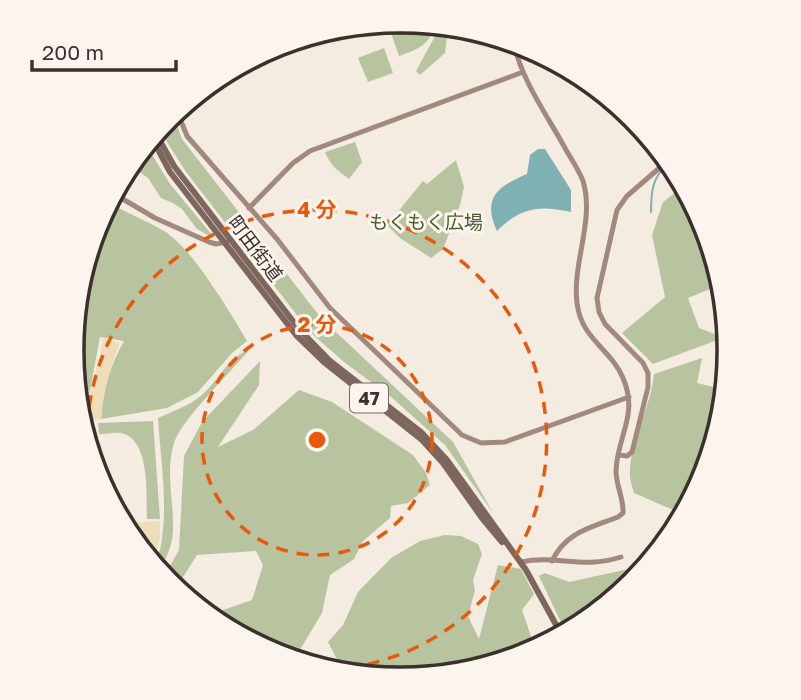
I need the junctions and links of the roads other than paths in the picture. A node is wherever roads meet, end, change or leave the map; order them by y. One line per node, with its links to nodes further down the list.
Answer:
1 (518, 55): 2 (street)
2 (523, 72): 8 (street); 10 (street)
3 (181, 122): 8 (street)
4 (161, 143): 9 (main road, 町田街道 / 47)
5 (157, 147): 9 (main road, 町田街道 / 47)
6 (660, 168): 11 (street)
7 (122, 199): 9 (street)
8 (248, 208): 10 (street)
9 (228, 242): 14 (main road, 町田街道 / 47)
10 (629, 397): 11 (street)
11 (619, 455): 13 (street)
12 (621, 556): 13 (street)
13 (552, 561): 14 (street)
14 (521, 562): 15 (main road, 町田街道 / 47)
15 (557, 625)

